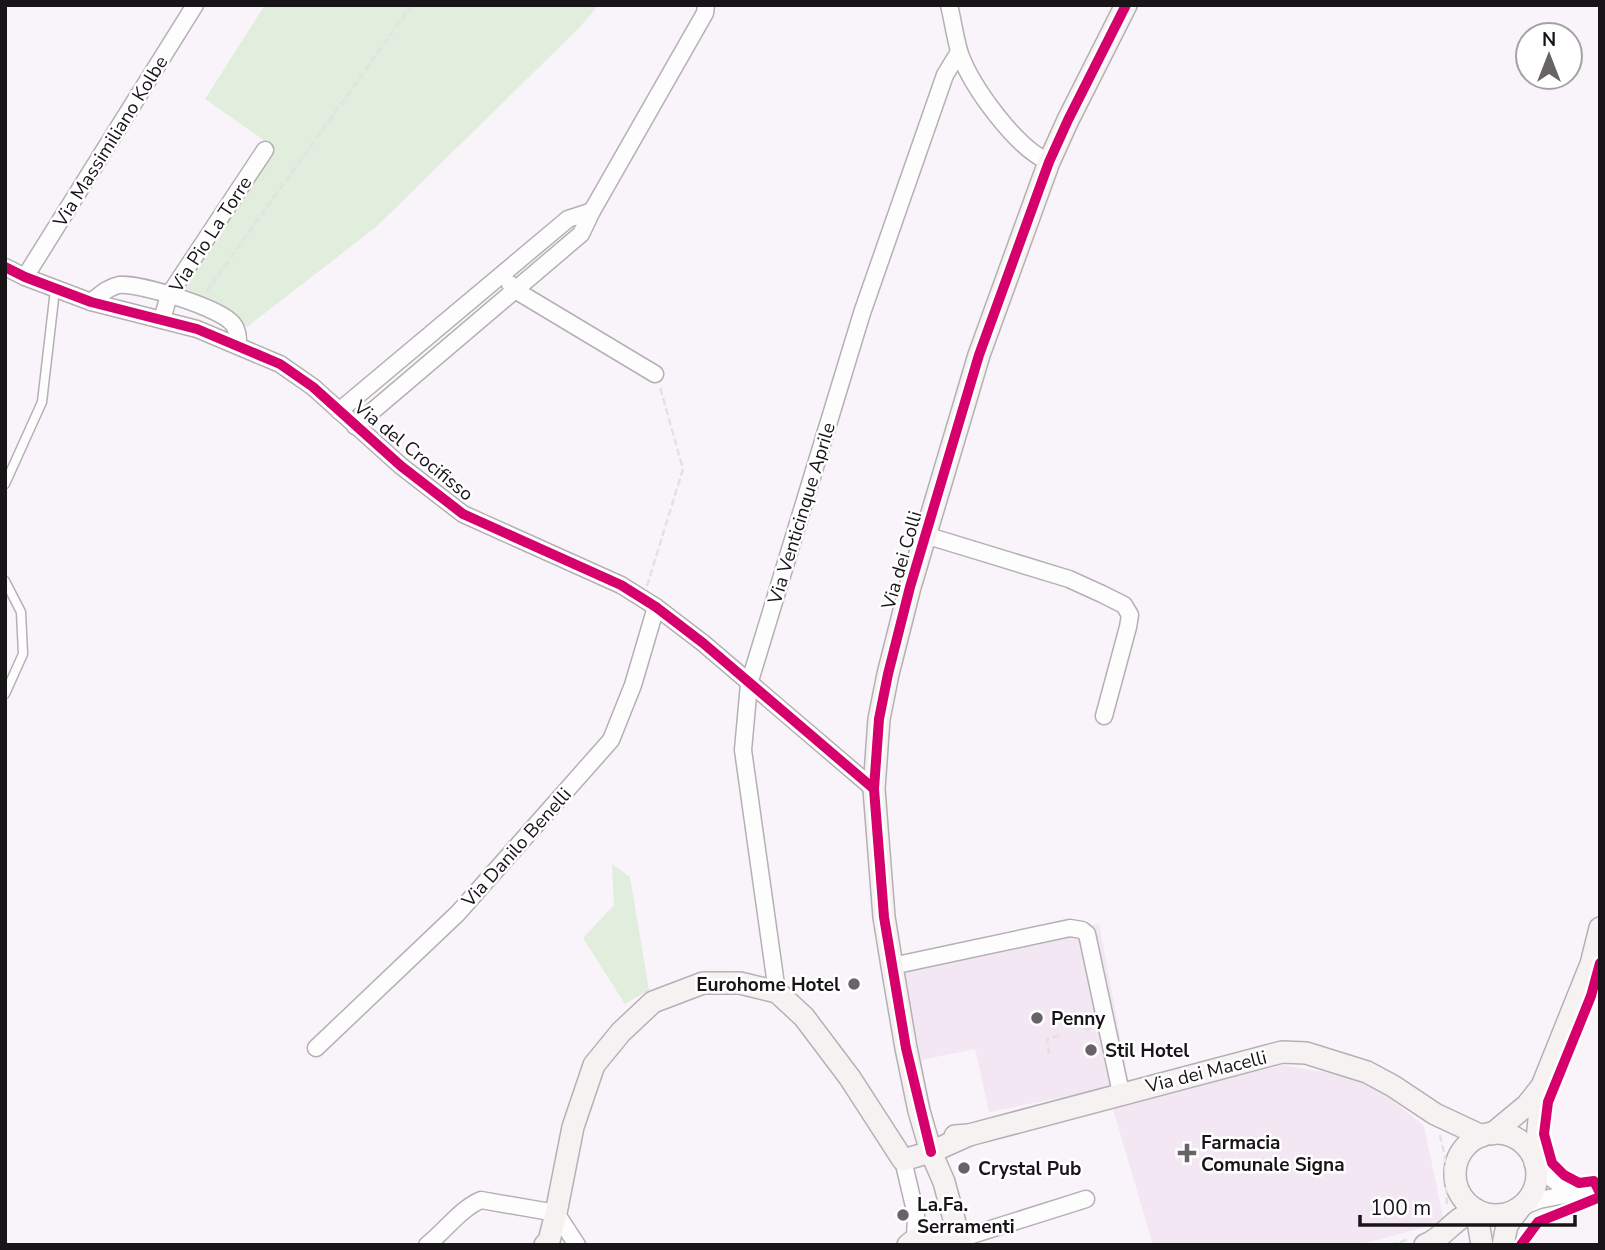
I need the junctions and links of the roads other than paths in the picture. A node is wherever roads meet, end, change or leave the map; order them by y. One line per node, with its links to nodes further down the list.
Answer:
1 (195, 5): 11 (street, Via Massimiliano Kolbe)
2 (706, 5): 8 (street)
3 (950, 5): 5 (street)
4 (1126, 5): 7 (main road, Via dei Colli)
5 (959, 52): 7 (street); 25 (street, Via Venticinque Aprile)
6 (265, 150): 14 (street, Via Pio La Torre)
7 (1049, 162): 22 (main road, Via dei Colli)
8 (592, 211): 10 (street); 13 (street)
9 (5, 267): 11 (street, Via del Crocifisso)
10 (502, 274): 13 (street); 19 (street)
11 (25, 277): 12 (street, Via del Crocifisso)
12 (55, 290): 15 (street, Via del Crocifisso); 21 (lane)
13 (515, 290): 18 (street); 20 (street)
14 (169, 295): 15 (street); 16 (street, Via Pio La Torre); 17 (street)
15 (91, 302): 16 (street, Via del Crocifisso)
16 (162, 320): 17 (street, Via del Crocifisso)
17 (238, 345): 19 (street, Via del Crocifisso)
18 (655, 373)
19 (339, 411): 20 (street, Via del Crocifisso)
20 (355, 426): 24 (street, Via del Crocifisso)
21 (5, 484)
22 (925, 535): 27 (street); 28 (main road, Via dei Colli)
23 (5, 581): 26 (lane)
24 (650, 603): 25 (street, Via del Crocifisso); 32 (street, Via Danilo Benelli)
25 (749, 684): 28 (street, Via del Crocifisso); 31 (street, Via Venticinque Aprile)
26 (5, 694)
27 (1104, 716)
28 (874, 789): 30 (main road, Via dei Colli)
29 (1600, 928): 33 (main road)
30 (892, 966): 34 (street); 35 (main road, Via dei Colli)
31 (777, 992): 39 (main road); 45 (main road)
32 (316, 1048)
33 (1542, 1086): 37 (main road); 40 (main road)
34 (1121, 1093): 36 (main road, Via dei Macelli); 37 (main road, Via dei Macelli)
35 (919, 1111): 36 (main road, Via dei Macelli); 38 (main road, Via dei Colli)
36 (969, 1135): 38 (main road, Via dei Macelli)
37 (1487, 1135): 40 (main road); 44 (main road)
38 (931, 1152): 39 (main road, Via dei Macelli); 48 (main road, Via dei Colli)
39 (903, 1160): 46 (street)
40 (1536, 1165): 41 (street); 43 (main road)
41 (1599, 1189): 43 (street)
42 (1086, 1199): 48 (street)
43 (1520, 1208): 44 (main road); 53 (main road)
44 (1476, 1210): 49 (main road); 52 (main road)
45 (556, 1213): 47 (main road); 50 (street); 51 (street)
46 (911, 1242): 48 (main road)
47 (551, 1243)
48 (957, 1243)
49 (1424, 1243)
50 (427, 1245)
51 (577, 1245)
52 (1482, 1245)
53 (1503, 1245)

